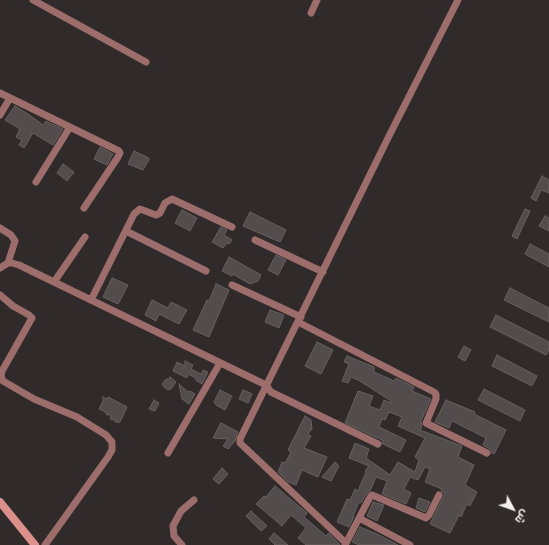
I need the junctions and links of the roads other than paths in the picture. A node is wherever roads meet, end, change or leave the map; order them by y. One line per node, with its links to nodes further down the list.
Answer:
1 (33, 0): 5 (street)
2 (317, 0): 4 (street)
3 (458, 0): 20 (street)
4 (310, 13)
5 (146, 62)
6 (0, 93): 7 (street)
7 (10, 98): 8 (street); 9 (street)
8 (0, 115)
9 (70, 127): 10 (street); 11 (street)
10 (36, 182)
11 (84, 208)
12 (232, 227): 14 (street)
13 (0, 228): 17 (street)
14 (126, 231): 19 (street); 24 (street)
15 (85, 237): 21 (street)
16 (255, 240): 20 (street)
17 (8, 263): 18 (street); 21 (street)
18 (0, 268)
19 (206, 271)
20 (323, 272): 25 (street)
21 (54, 282): 24 (street)
22 (232, 285): 25 (street)
23 (0, 296): 37 (street)
24 (91, 300): 26 (street)
25 (300, 320): 27 (street); 30 (street)
26 (220, 363): 27 (street); 29 (street)
27 (266, 385): 28 (street); 35 (street)
28 (378, 444)
29 (168, 453)
30 (487, 453)
31 (439, 495): 34 (street)
32 (194, 500): 38 (street)
33 (0, 502): 36 (main road)
34 (359, 518): 35 (street); 39 (street)
35 (345, 544)
36 (35, 545)
37 (45, 545)
38 (182, 545)
39 (410, 545)

